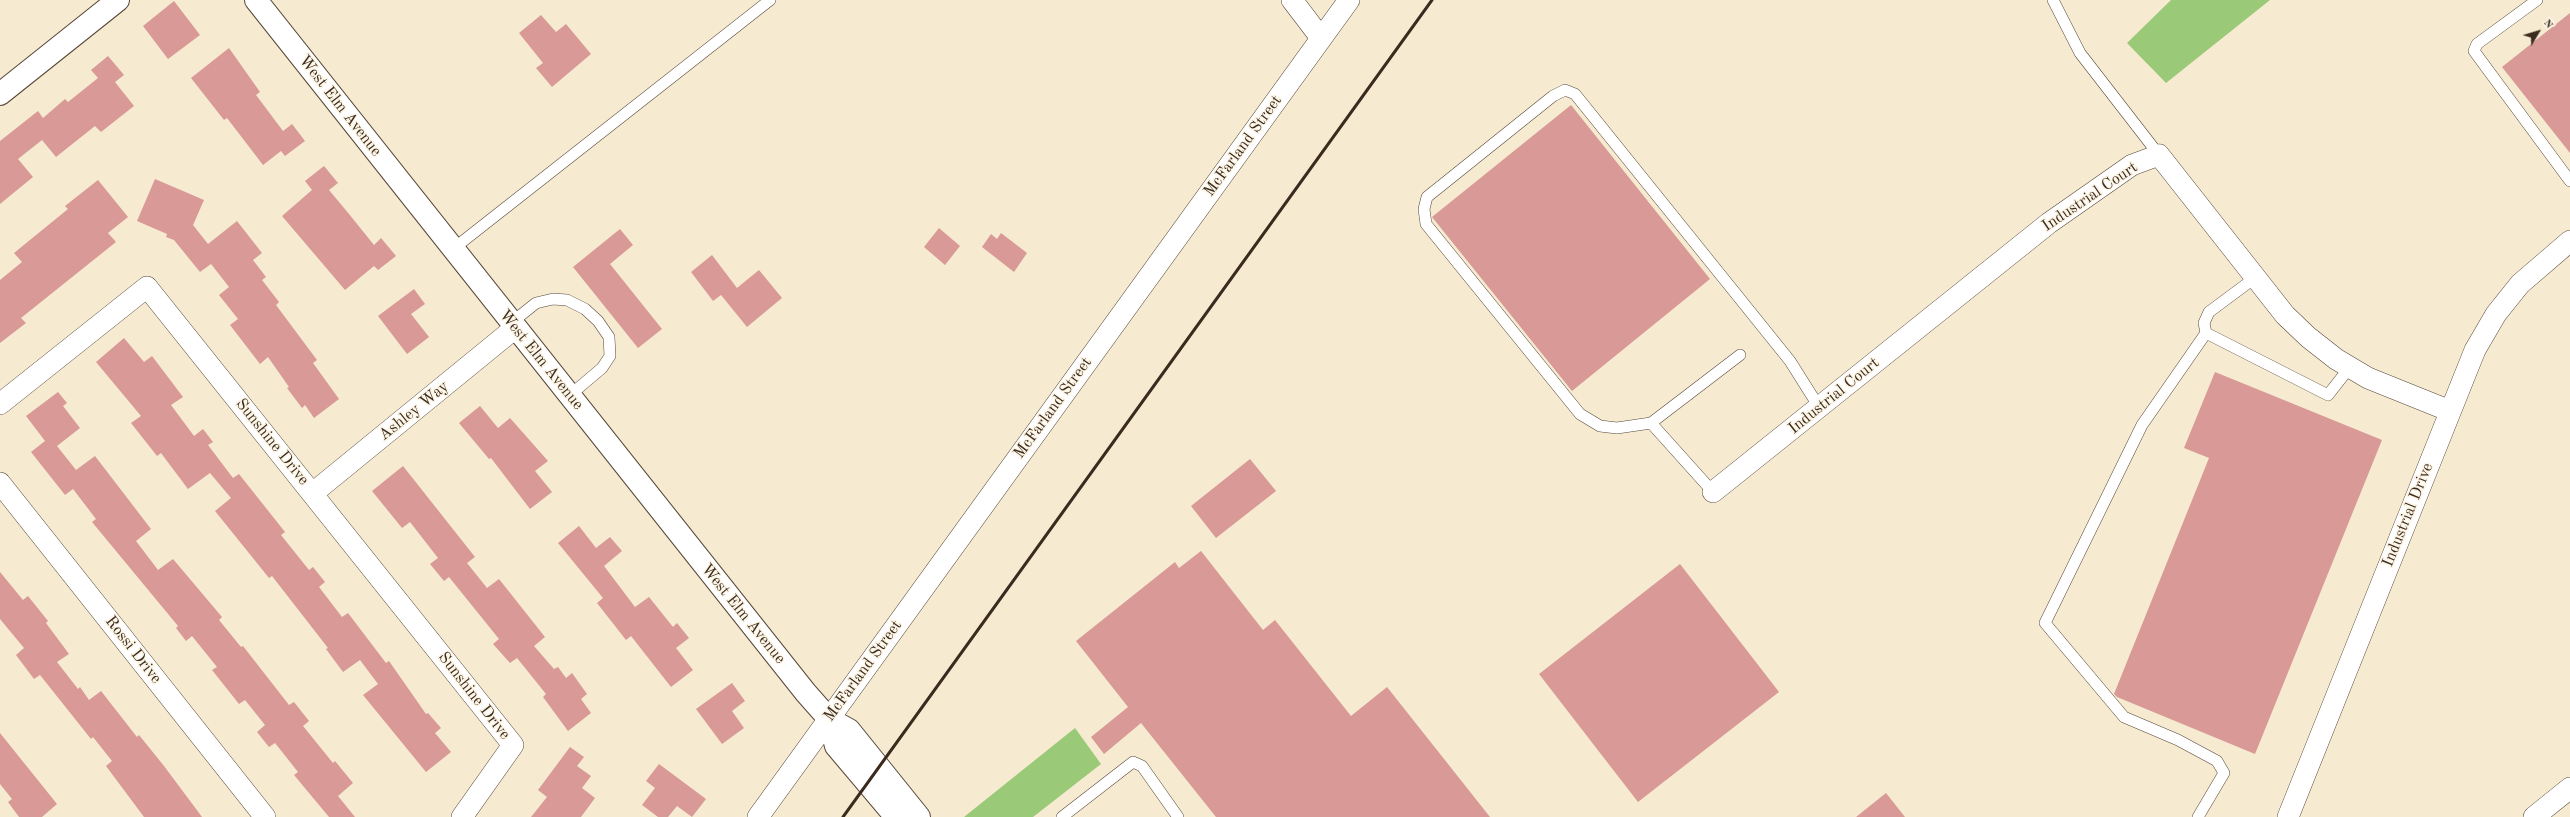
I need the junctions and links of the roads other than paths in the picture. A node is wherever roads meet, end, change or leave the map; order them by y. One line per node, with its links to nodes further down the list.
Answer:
1 (118, 0): 9 (street)
2 (256, 0): 13 (street, West Elm Avenue)
3 (770, 0): 13 (lane)
4 (1292, 0): 8 (street)
5 (1349, 0): 8 (street, McFarland Street)
6 (2053, 0): 10 (lane)
7 (2537, 0): 11 (lane)
8 (1321, 38): 27 (street, McFarland Street)
9 (0, 94)
10 (2158, 155): 14 (street); 21 (street, Industrial Court)
11 (2570, 181)
12 (2570, 240): 22 (street, Industrial Drive)
13 (452, 249): 15 (street, West Elm Avenue)
14 (2256, 277): 16 (lane); 18 (street)
15 (513, 326): 19 (street, West Elm Avenue); 19 (lane); 26 (street, Ashley Way)
16 (2206, 333): 18 (lane); 37 (lane)
17 (1740, 355): 23 (lane)
18 (2350, 367): 22 (street)
19 (569, 396): 27 (street, West Elm Avenue)
20 (0, 404): 26 (street, Sunshine Drive)
21 (1819, 407): 23 (lane); 25 (street, Industrial Court)
22 (2450, 411): 38 (street, Industrial Drive)
23 (1651, 424): 25 (lane)
24 (0, 483): 30 (street, Rossi Drive)
25 (1713, 492)
26 (313, 493): 31 (street, Sunshine Drive)
27 (829, 719): 28 (street, West Elm Avenue); 32 (street, McFarland Street)
28 (874, 775): 33 (street); 34 (street)
29 (2570, 788): 39 (street)
30 (265, 817)
31 (462, 817)
32 (758, 817)
33 (896, 817)
34 (919, 817)
35 (1062, 817): 36 (lane)
36 (1178, 817)
37 (2198, 817)
38 (2288, 817)
39 (2534, 817)

